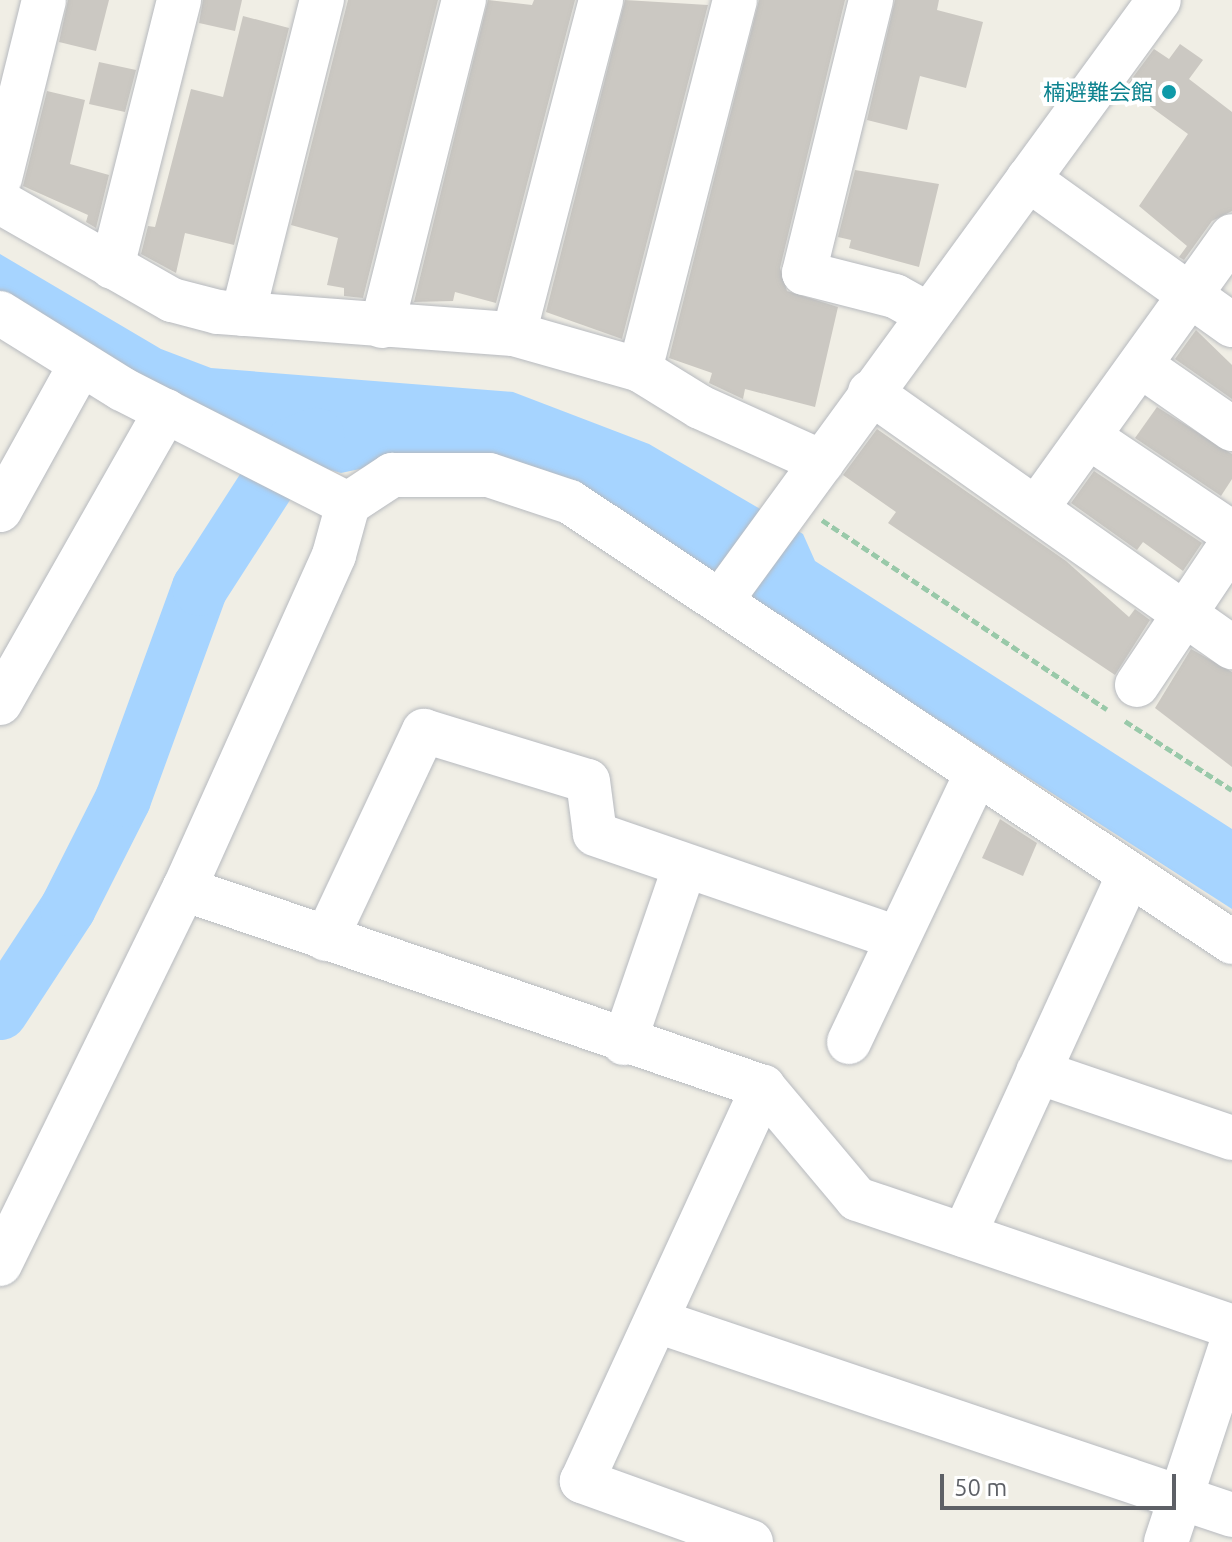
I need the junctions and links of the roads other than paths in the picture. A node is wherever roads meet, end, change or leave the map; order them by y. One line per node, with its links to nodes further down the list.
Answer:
1 (44, 0): 9 (street)
2 (179, 0): 13 (street)
3 (322, 0): 16 (street)
4 (464, 0): 19 (street)
5 (601, 0): 20 (street)
6 (735, 0): 23 (street)
7 (871, 0): 17 (street)
8 (1159, 0): 10 (street)
9 (0, 178)
10 (1028, 179): 14 (street); 17 (street)
11 (0, 202): 13 (street)
12 (1232, 236): 14 (street)
13 (112, 267): 16 (street)
14 (1189, 296): 18 (street); 22 (street)
15 (0, 313): 21 (street)
16 (243, 314): 19 (street)
17 (927, 314): 24 (street)
18 (1232, 325)
19 (382, 326): 20 (street)
20 (514, 334): 23 (street)
21 (81, 364): 25 (street); 31 (street)
22 (1140, 365): 26 (street); 27 (street)
23 (640, 370): 28 (street)
24 (870, 392): 28 (street); 30 (street)
25 (166, 411): 29 (street); 38 (street)
26 (1232, 429)
27 (1089, 437): 30 (street); 32 (street)
28 (822, 462): 34 (street)
29 (348, 504): 34 (street); 42 (street)
30 (1036, 509): 35 (street)
31 (0, 510)
32 (1232, 533)
33 (1232, 543): 35 (street)
34 (725, 595): 39 (street)
35 (1184, 614): 36 (street); 37 (street)
36 (1232, 647)
37 (1137, 685)
38 (0, 703)
39 (977, 773): 41 (street); 43 (street)
40 (685, 866): 43 (street); 44 (street); 47 (street)
41 (1129, 874): 45 (street); 48 (street)
42 (184, 889): 44 (street); 52 (street)
43 (897, 938): 46 (street)
44 (326, 939): 47 (street)
45 (1232, 942)
46 (849, 1042)
47 (624, 1043): 49 (street)
48 (1038, 1072): 50 (street); 51 (street)
49 (763, 1087): 51 (street); 53 (street)
50 (1232, 1138)
51 (964, 1235): 54 (street)
52 (0, 1264)
53 (657, 1321): 56 (street); 58 (street)
54 (1232, 1327)
55 (1232, 1342): 56 (street)
56 (1181, 1498): 57 (street); 59 (street)
57 (1232, 1515)
58 (747, 1541)
59 (1166, 1542)

